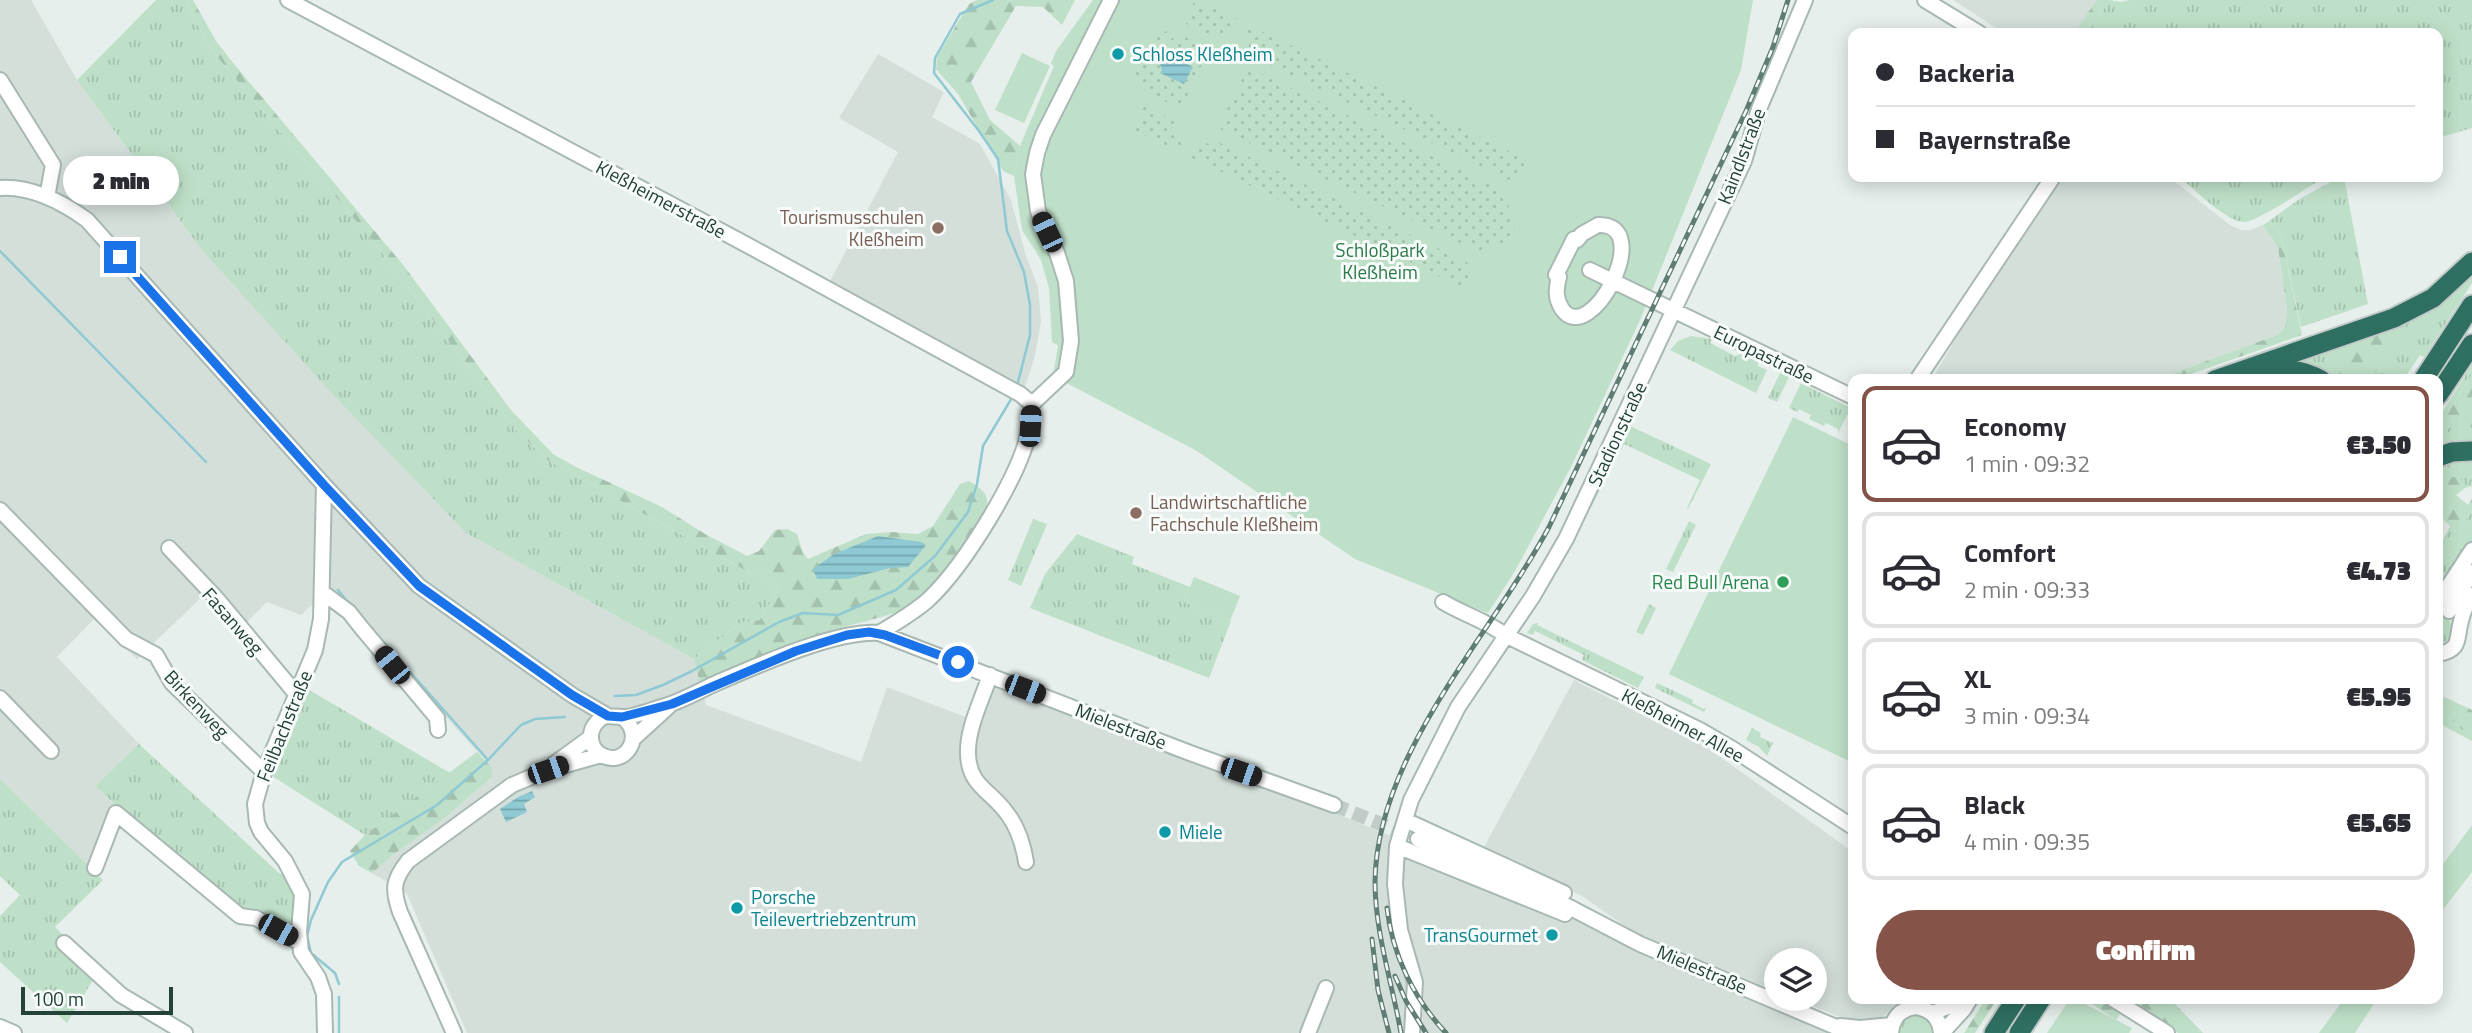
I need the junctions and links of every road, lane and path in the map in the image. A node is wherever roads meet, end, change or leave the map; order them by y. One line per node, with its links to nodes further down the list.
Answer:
1 (288, 0): 23 (street, Kleßheimerstraße)
2 (1111, 0): 23 (street)
3 (1805, 0): 14 (street, Kaindlstraße)
4 (1925, 0): 5 (street)
5 (1971, 28)
6 (0, 80): 9 (street)
7 (2050, 182): 16 (street)
8 (0, 188): 9 (street)
9 (47, 197): 26 (street)
10 (2472, 262): 17 (highway)
11 (1590, 270): 12 (street)
12 (1612, 281): 12 (street); 14 (street)
13 (2472, 305): 20 (highway)
14 (1675, 310): 22 (street, Europastraße); 39 (street, Stadionstraße)
15 (2472, 344): 21 (highway)
16 (1926, 372)
17 (2232, 374)
18 (2264, 374): 19 (highway)
19 (2310, 374)
20 (2427, 374)
21 (2443, 388)
22 (1848, 395)
23 (1032, 404): 38 (street)
24 (2472, 451): 25 (highway)
25 (2443, 455)
26 (324, 485): 31 (street, Feilbachstraße); 45 (street)
27 (0, 510): 51 (street, Birkenweg)
28 (169, 548): 42 (street, Fasanweg)
29 (2472, 550): 34 (street)
30 (2472, 572): 35 (street)
31 (322, 593): 42 (street, Feilbachstraße); 46 (street)
32 (2472, 595): 37 (street)
33 (1443, 602): 39 (street, Kleßheimer Allee)
34 (2443, 605)
35 (2443, 606)
36 (2443, 608): 37 (street)
37 (2459, 624): 40 (street)
38 (879, 633): 41 (street, Mielestraße); 44 (street, Mielestraße)
39 (1506, 635): 53 (street, Stadionstraße); 54 (street, Kleßheimer Allee)
40 (2443, 652)
41 (990, 675): 52 (street, Mielestraße); 57 (street)
42 (297, 695): 51 (street, Feilbachstraße)
43 (0, 698): 48 (street)
44 (672, 704): 45 (street, Mielestraße); 47 (street, Mielestraße)
45 (604, 723): 47 (street); 49 (street); 50 (street)
46 (439, 730)
47 (634, 738): 49 (street, Mielestraße)
48 (51, 751)
49 (601, 755): 50 (street)
50 (548, 770): 75 (street)
51 (264, 772): 61 (street, Feilbachstraße)
52 (1334, 805)
53 (1405, 820): 56 (street, Stadionstraße); 59 (street, Mielestraße)
54 (1848, 824)
55 (1418, 839): 59 (street, Mielestraße)
56 (1397, 846): 59 (street, Mielestraße); 77 (street, Stadionstraße)
57 (1026, 862)
58 (95, 868): 61 (street)
59 (1609, 928): 70 (street, Mielestraße)
60 (64, 943): 73 (street)
61 (300, 943): 74 (street, Feilbachstraße)
62 (1326, 988): 76 (street)
63 (1956, 1004): 68 (street)
64 (1966, 1004): 79 (street)
65 (2013, 1004): 80 (highway)
66 (2038, 1004): 81 (highway)
67 (2121, 1004): 82 (street)
68 (1933, 1013): 71 (street); 79 (street)
69 (1, 1022): 72 (street)
70 (1835, 1025): 71 (street, Mielestraße); 78 (street, Mielestraße)
71 (1891, 1029)
72 (14, 1033)
73 (184, 1033)
74 (325, 1033)
75 (454, 1033)
76 (1308, 1033)
77 (1412, 1033)
78 (1850, 1033)
79 (1941, 1033)
80 (1994, 1033)
81 (2019, 1033)
82 (2166, 1033)

